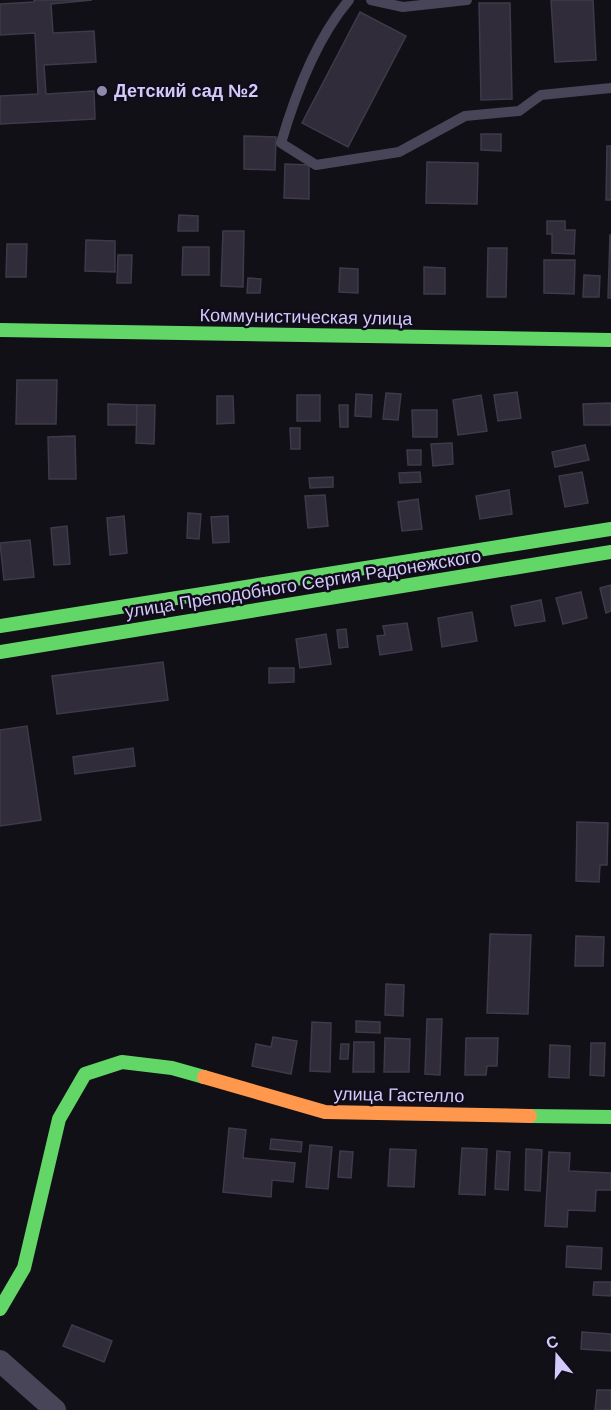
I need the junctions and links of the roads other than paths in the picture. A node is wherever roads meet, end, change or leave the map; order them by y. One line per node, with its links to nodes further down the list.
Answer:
1 (349, 0): 4 (lane)
2 (371, 0): 3 (lane)
3 (467, 0)
4 (611, 88)
5 (0, 330): 6 (street, Коммунистическая улица)
6 (611, 340)
7 (611, 529): 9 (street, улица Преподобного Сергия Радонежского)
8 (611, 552): 10 (street, улица Преподобного Сергия Радонежского)
9 (0, 626)
10 (0, 652)
11 (611, 1117): 12 (street, улица Гастелло)
12 (0, 1309)
13 (0, 1361): 14 (street)
14 (55, 1410)

